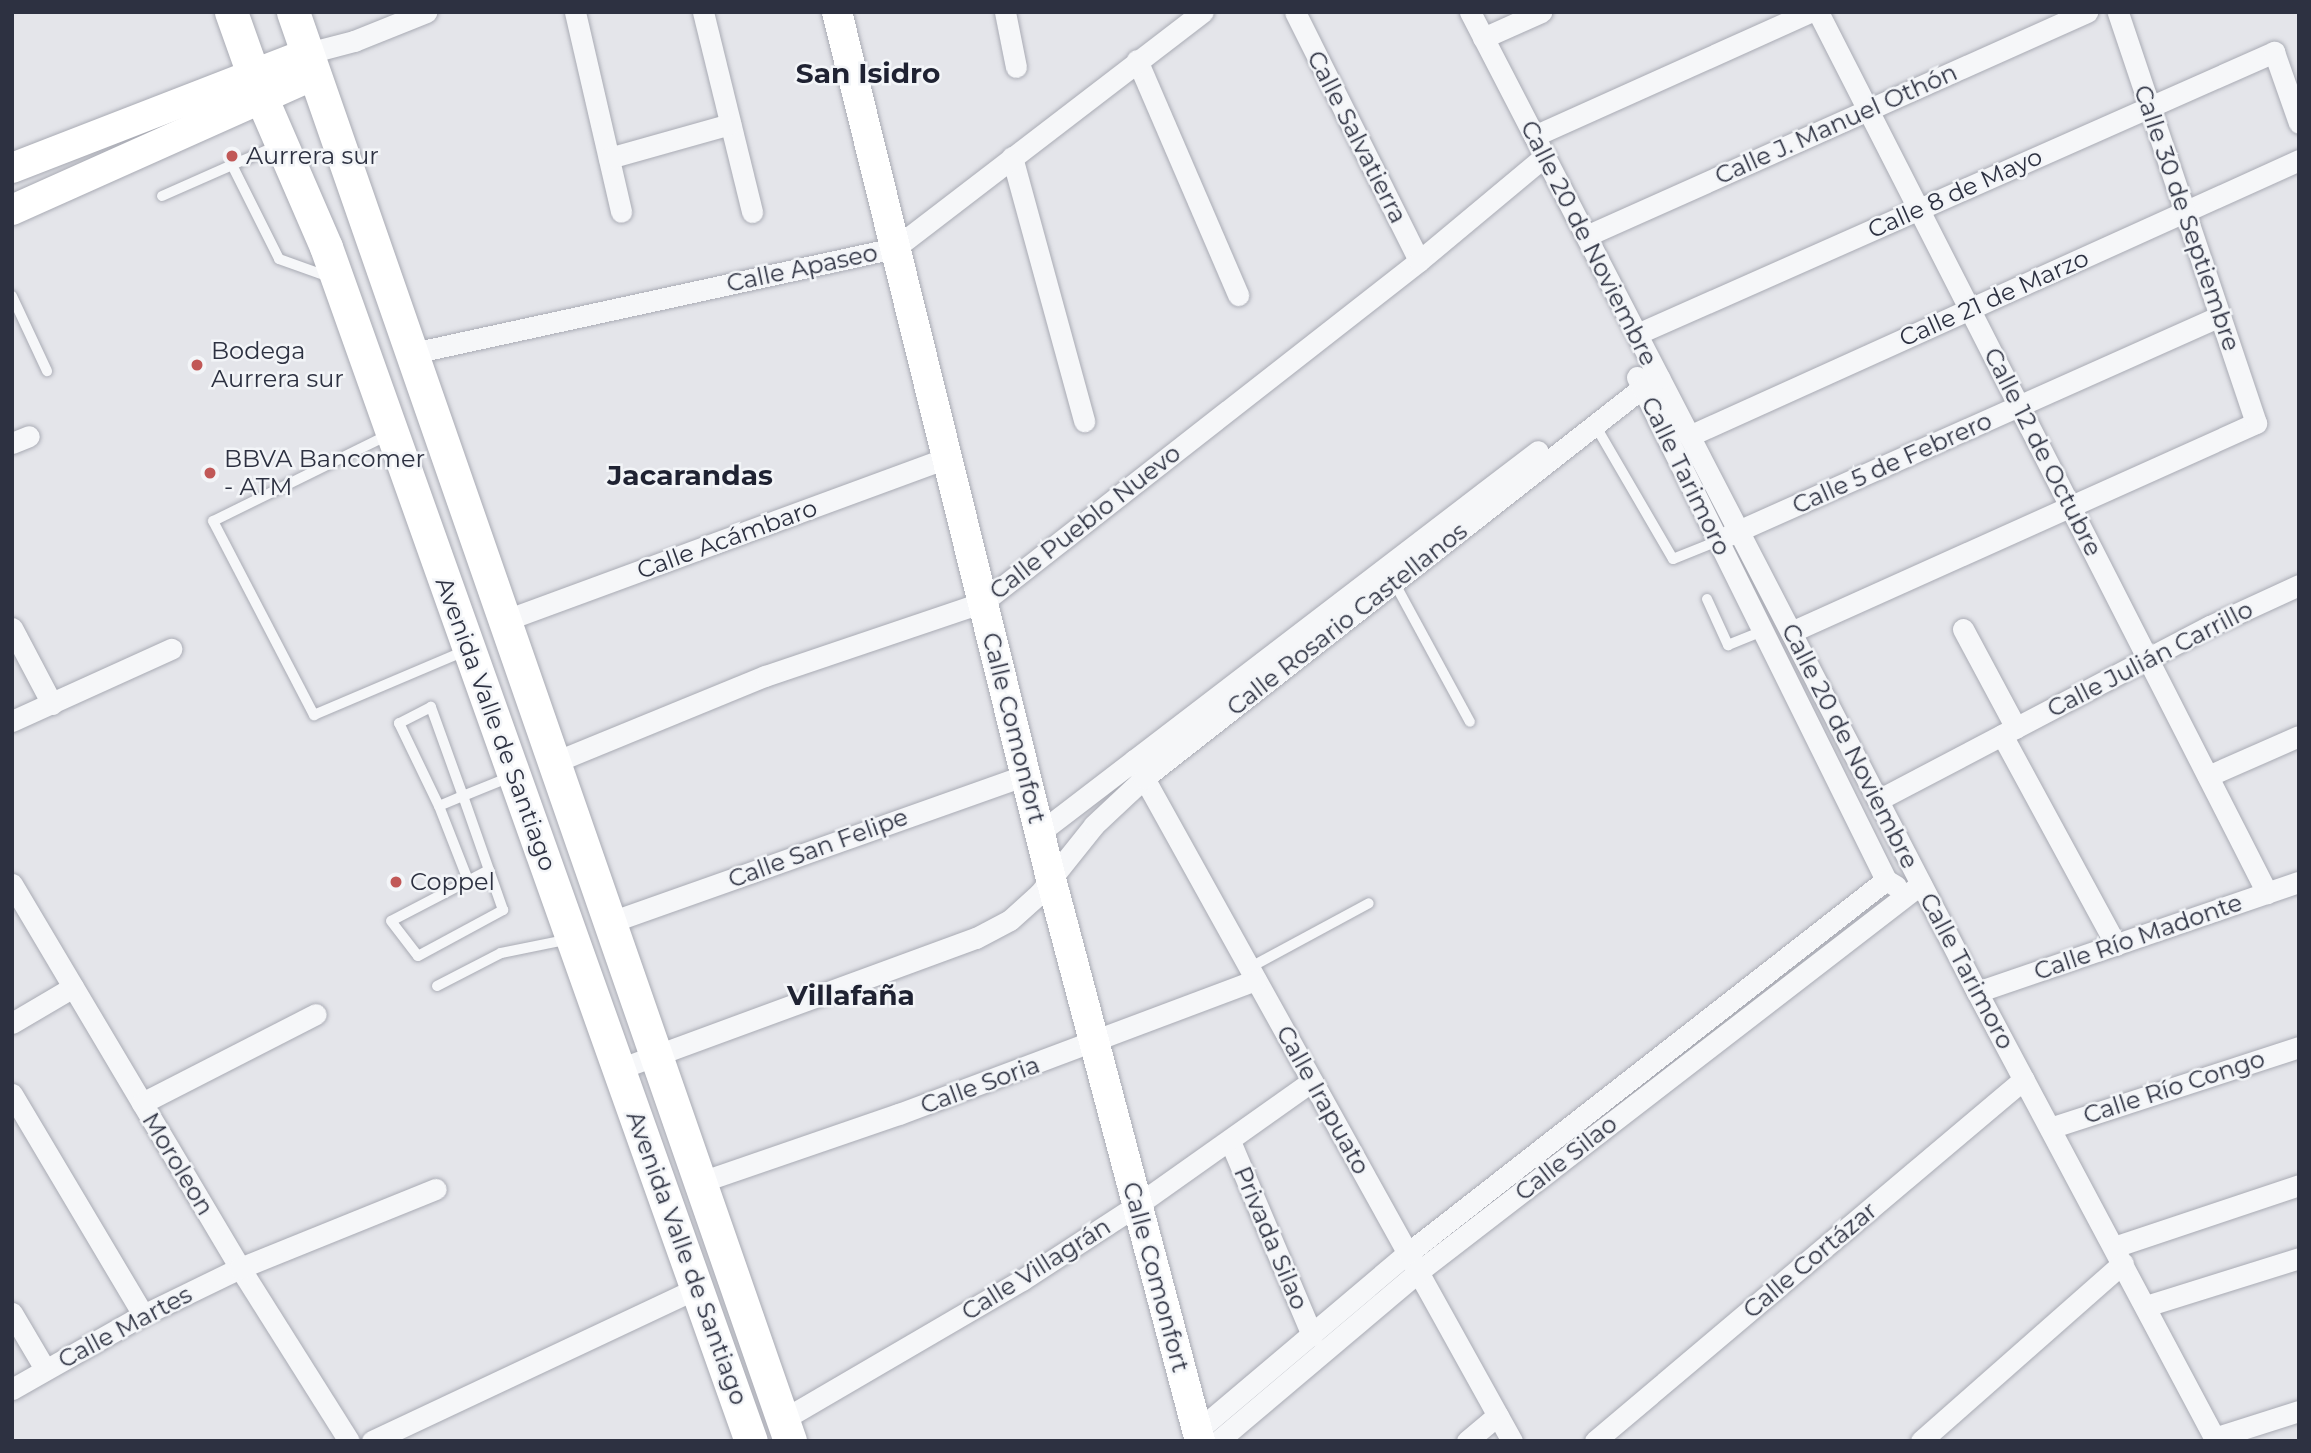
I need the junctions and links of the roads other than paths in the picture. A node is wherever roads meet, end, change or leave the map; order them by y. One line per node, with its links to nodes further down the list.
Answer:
1 (231, 12): 20 (main road, Avenida Valle de Santiago)
2 (293, 12): 18 (main road, Avenida Valle de Santiago)
3 (426, 12): 18 (street)
4 (575, 12): 29 (street)
5 (703, 12): 24 (street)
6 (837, 12): 40 (street, Calle Comonfort)
7 (1005, 12): 19 (street)
8 (1203, 12): 17 (street, Calle Apaseo)
9 (1295, 12): 41 (street, Calle Salvatierra)
10 (1470, 12): 16 (street, Calle 20 de Noviembre)
11 (1541, 12): 16 (street)
12 (1810, 12): 25 (street)
13 (1818, 12): 22 (street, Calle 12 de Octubre)
14 (2087, 12): 22 (street, Calle J. Manuel Othón)
15 (2118, 12): 21 (street, Calle 30 de Septiembre)
16 (1483, 38): 25 (street, Calle 20 de Noviembre)
17 (1137, 60): 28 (street, Calle Apaseo); 43 (street)
18 (312, 64): 20 (street); 48 (main road, Avenida Valle de Santiago)
19 (1016, 67)
20 (258, 87): 26 (main road, Avenida Valle de Santiago); 32 (street); 35 (street)
21 (2149, 107): 23 (street, Calle 8 de Mayo); 34 (street, Calle 8 de Mayo); 38 (street, Calle 30 de Septiembre)
22 (1868, 110): 34 (street, Calle 12 de Octubre); 39 (street, Calle J. Manuel Othón)
23 (2299, 122)
24 (730, 124): 29 (street); 37 (street)
25 (1534, 136): 27 (street, Calle 20 de Noviembre)
26 (282, 144): 31 (lane); 42 (main road, Avenida Valle de Santiago)
27 (1545, 156): 39 (street, Calle 20 de Noviembre); 41 (street, Calle Pueblo Nuevo)
28 (1012, 157): 40 (street, Calle Apaseo); 52 (street)
29 (609, 158): 36 (street)
30 (2299, 160): 38 (street, Calle 21 de Marzo)
31 (232, 165): 33 (lane); 42 (lane)
32 (12, 168)
33 (162, 195)
34 (1919, 209): 45 (street, Calle 12 de Octubre); 47 (street, Calle 8 de Mayo)
35 (12, 210)
36 (621, 212)
37 (752, 212)
38 (2185, 212): 45 (street, Calle 21 de Marzo); 46 (street, Calle 30 de Septiembre)
39 (1586, 236): 47 (street, Calle 20 de Noviembre)
40 (895, 248): 48 (street, Calle Apaseo); 56 (street, Calle Comonfort)
41 (1419, 261): 63 (street, Calle Pueblo Nuevo)
42 (338, 280): 54 (main road, Avenida Valle de Santiago)
43 (1238, 295)
44 (12, 296): 49 (lane)
45 (1970, 309): 51 (street, Calle 12 de Octubre); 55 (street, Calle 21 de Marzo)
46 (2220, 316): 51 (street, Calle 5 de Febrero); 57 (street, Calle 30 de Septiembre)
47 (1637, 334): 50 (street, Calle 20 de Noviembre)
48 (413, 353): 64 (main road, Avenida Valle de Santiago)
49 (47, 371)
50 (1648, 377): 53 (street, Calle Rosario Castellanos); 55 (street, Calle 20 de Noviembre); 59 (street, Calle Tarimoro); 78 (street, Calle Rosario Castellanos)
51 (2019, 406): 57 (street, Calle 12 de Octubre); 58 (street, Calle 5 de Febrero)
52 (1084, 421)
53 (1595, 425): 59 (lane); 60 (street, Calle Rosario Castellanos)
54 (392, 433): 70 (main road, Avenida Valle de Santiago); 70 (lane)
55 (1689, 436): 58 (street, Calle 20 de Noviembre)
56 (947, 458): 63 (street, Calle Comonfort); 64 (street, Calle Acámbaro)
57 (2070, 507): 68 (street); 71 (street, Calle 12 de Octubre)
58 (1740, 530): 59 (street, Calle 5 de Febrero); 68 (street, Calle 20 de Noviembre)
59 (1718, 541): 67 (street, Calle Tarimoro)
60 (1394, 582): 74 (lane); 78 (street, Calle Rosario Castellanos)
61 (2299, 586): 71 (street, Calle Julián Carrillo)
62 (1707, 598): 67 (lane)
63 (983, 602): 77 (street, Calle Pueblo Nuevo); 80 (street, Calle Comonfort)
64 (506, 620): 77 (main road, Avenida Valle de Santiago)
65 (12, 628): 72 (street)
66 (1963, 629): 75 (street)
67 (1762, 631): 89 (street, Calle Tarimoro)
68 (1791, 632): 83 (street, Calle 20 de Noviembre)
69 (171, 649): 72 (street)
70 (470, 649): 79 (main road, Avenida Valle de Santiago)
71 (2148, 659): 75 (street, Calle Julián Carrillo); 81 (street, Calle 12 de Octubre)
72 (52, 704): 73 (street)
73 (12, 721)
74 (1470, 722)
75 (2009, 731): 83 (street, Calle Julián Carrillo); 97 (street)
76 (2299, 736): 81 (street)
77 (555, 762): 95 (main road, Avenida Valle de Santiago)
78 (1139, 769): 85 (street, Calle Rosario Castellanos); 87 (street, Calle Rosario Castellanos); 98 (street, Calle Irapuato)
79 (514, 775): 82 (lane); 96 (main road, Avenida Valle de Santiago)
80 (1025, 775): 85 (street, Calle Comonfort); 95 (street, Calle San Felipe)
81 (2208, 776): 93 (street, Calle 12 de Octubre)
82 (463, 796): 84 (lane); 84 (lane); 86 (lane)
83 (1878, 800): 92 (street, Calle 20 de Noviembre)
84 (439, 806): 88 (lane)
85 (1039, 833): 87 (street, Calle Comonfort)
86 (489, 870): 88 (lane); 88 (lane)
87 (1051, 878): 104 (street, Calle Comonfort); 106 (street, Calle Rosario Castellanos)
88 (468, 880)
89 (1886, 880): 92 (street, Calle Tarimoro); 120 (street, Calle Silao)
90 (2299, 882): 93 (street, Calle Río Madonte)
91 (12, 884): 100 (street, Moroleon)
92 (1921, 884): 101 (street, Calle Tarimoro); 120 (street, Calle Silao)
93 (2267, 893): 97 (street, Calle Río Madonte)
94 (1369, 903): 98 (lane)
95 (611, 922): 106 (main road, Avenida Valle de Santiago)
96 (573, 939): 99 (lane); 107 (main road, Avenida Valle de Santiago)
97 (2116, 945): 101 (street, Calle Río Madonte)
98 (1253, 974): 104 (street, Calle Soria); 109 (street, Calle Irapuato)
99 (437, 986)
100 (74, 987): 103 (street); 111 (street, Moroleon)
101 (1977, 992): 108 (street, Calle Tarimoro)
102 (316, 1014): 111 (street)
103 (12, 1023)
104 (1093, 1043): 114 (street, Calle Soria); 117 (street, Calle Comonfort)
105 (2299, 1047): 112 (street, Calle Río Congo)
106 (657, 1055): 107 (street, Calle Rosario Castellanos); 114 (main road, Avenida Valle de Santiago)
107 (619, 1069): 122 (main road, Avenida Valle de Santiago)
108 (2024, 1079): 112 (street, Calle Tarimoro); 139 (street, Calle Cortázar)
109 (1312, 1081): 113 (street, Calle Villagrán); 120 (street, Calle Irapuato)
110 (12, 1094): 125 (street)
111 (142, 1103): 121 (street, Moroleon)
112 (2050, 1128): 118 (street, Calle Tarimoro)
113 (1230, 1141): 117 (street, Calle Villagrán); 126 (street, Privada Silao)
114 (701, 1182): 131 (main road, Avenida Valle de Santiago)
115 (2299, 1185): 118 (street)
116 (436, 1189): 121 (street, Calle Martes)
117 (1137, 1205): 131 (street, Calle Villagrán); 132 (street, Calle Comonfort)
118 (2118, 1255): 123 (street, Calle Tarimoro); 140 (street)
119 (2299, 1258): 123 (street)
120 (1413, 1262): 126 (street, Calle Silao); 130 (street, Calle Irapuato); 132 (street, Calle Silao)
121 (240, 1268): 125 (street, Calle Martes); 134 (street, Moroleon)
122 (697, 1288): 135 (street); 136 (main road, Avenida Valle de Santiago)
123 (2146, 1306): 133 (street, Calle Tarimoro)
124 (12, 1313): 127 (street)
125 (143, 1315): 127 (street, Calle Martes)
126 (1312, 1335): 132 (street, Calle Silao)
127 (45, 1368): 128 (street, Calle Martes)
128 (12, 1389)
129 (2299, 1411): 133 (street)
130 (1498, 1415): 137 (street); 138 (street, Calle Irapuato)
131 (787, 1430)
132 (1205, 1437)
133 (2215, 1440)
134 (349, 1441)
135 (372, 1441)
136 (751, 1441)
137 (1467, 1441)
138 (1512, 1441)
139 (1595, 1441)
140 (1921, 1441)

